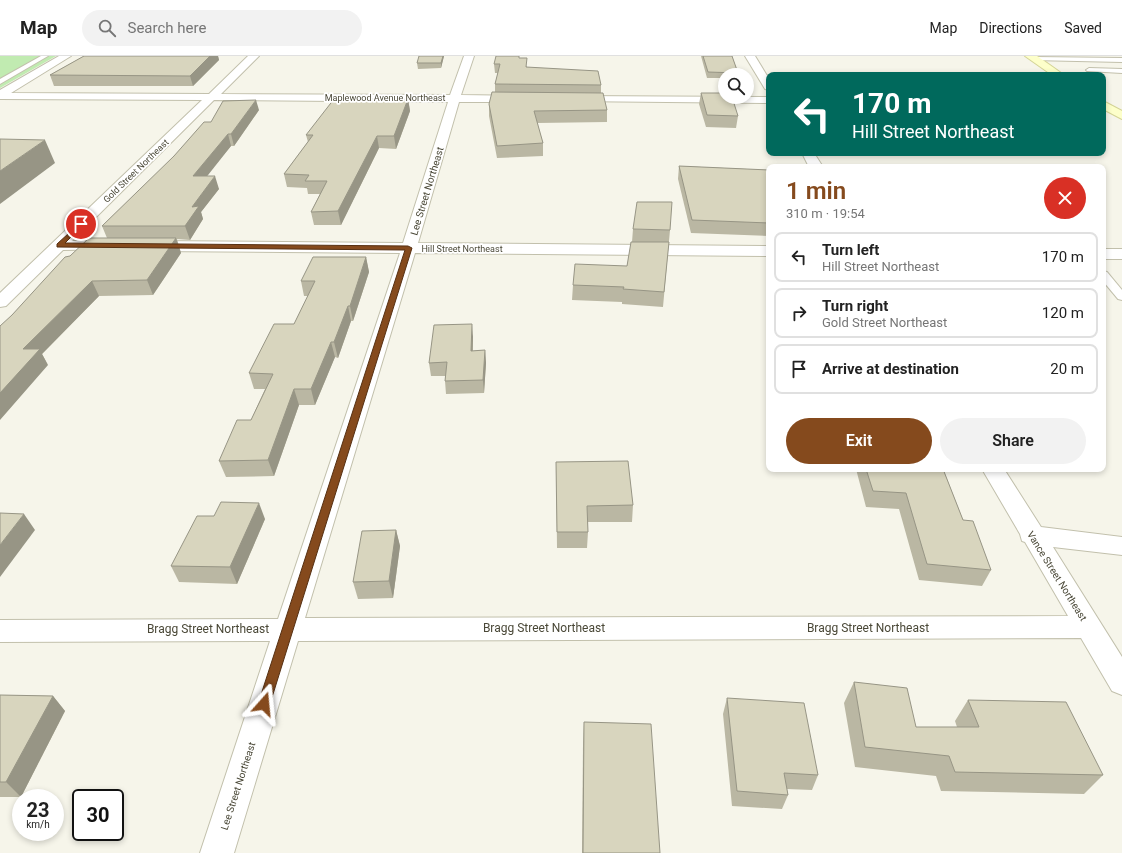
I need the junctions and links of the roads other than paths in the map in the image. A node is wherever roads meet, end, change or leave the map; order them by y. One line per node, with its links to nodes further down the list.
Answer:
1 (45, 56): 11 (lane)
2 (66, 56): 13 (street)
3 (254, 56): 14 (street, Gold Street Northeast)
4 (469, 56): 15 (street, Lee Street Northeast)
5 (750, 56): 12 (street)
6 (1032, 57): 7 (lane); 10 (street)
7 (1122, 60)
8 (1089, 70): 9 (lane)
9 (1122, 71)
10 (1054, 72)
11 (0, 82)
12 (766, 82)
13 (0, 96): 14 (street, Maplewood Avenue Northeast)
14 (212, 97): 15 (street, Maplewood Avenue Northeast); 21 (street, Gold Street Northeast)
15 (454, 98): 16 (street, Maplewood Avenue Northeast); 22 (street, Lee Street Northeast)
16 (533, 99)
17 (564, 99): 18 (street)
18 (766, 100)
19 (1106, 106): 20 (street)
20 (1122, 116)
21 (59, 245): 22 (street, Hill Street Northeast); 28 (street, Gold Street Northeast)
22 (408, 248): 23 (street, Hill Street Northeast); 33 (street, Lee Street Northeast)
23 (766, 251)
24 (1106, 254): 25 (street)
25 (1122, 254)
26 (1106, 278): 27 (lane)
27 (1122, 297)
28 (0, 302)
29 (995, 472): 30 (street, Vance Street Northeast)
30 (1031, 535): 31 (street); 32 (street, Vance Street Northeast)
31 (1122, 546)
32 (1089, 627): 33 (street, Bragg Street Northeast); 35 (street, Vance Street Northeast)
33 (288, 629): 34 (street, Bragg Street Northeast); 36 (street, Lee Street Northeast)
34 (0, 631)
35 (1122, 682)
36 (217, 853)

